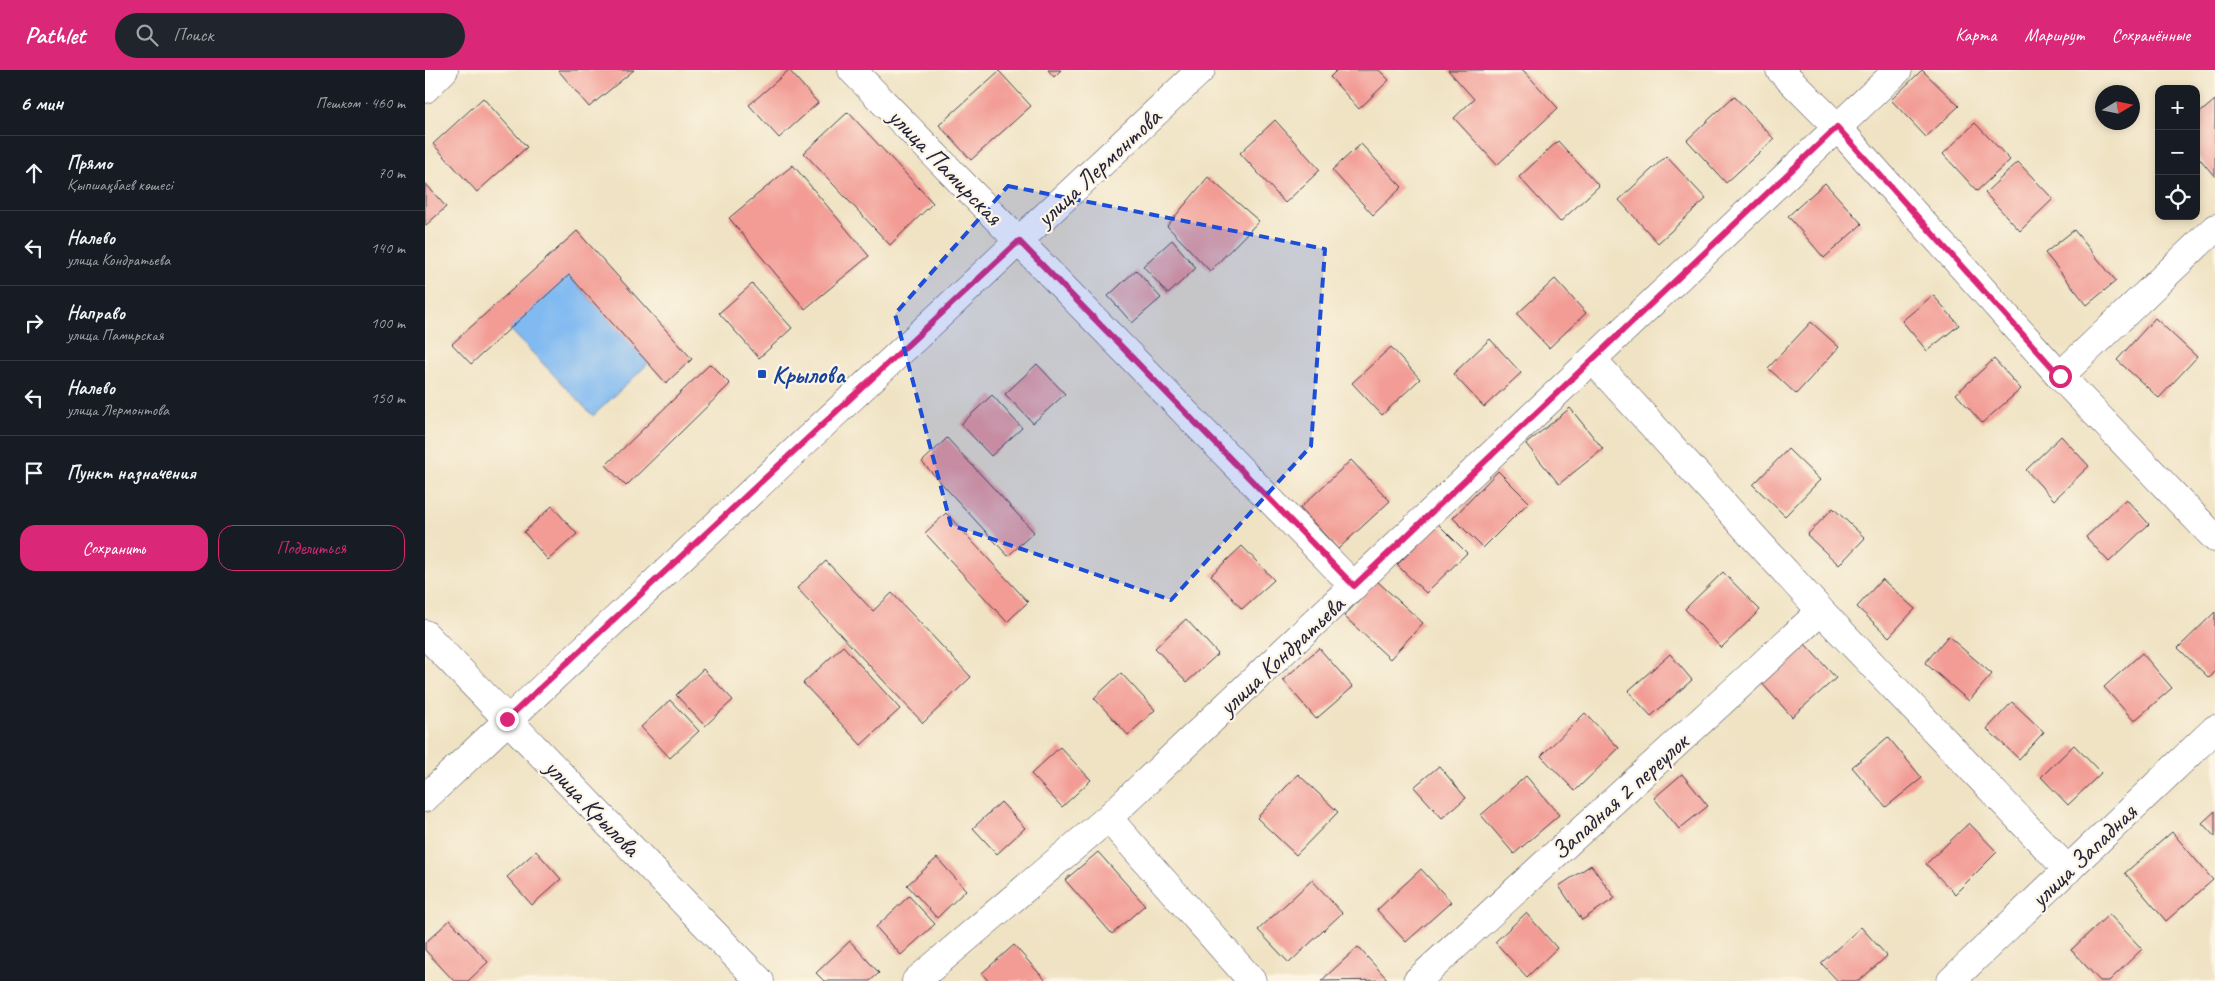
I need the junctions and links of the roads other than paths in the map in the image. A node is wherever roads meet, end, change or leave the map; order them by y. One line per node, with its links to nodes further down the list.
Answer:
1 (444, 70): 6 (street)
2 (852, 70): 9 (street, улица Памирская)
3 (1201, 70): 9 (street, улица Лермонтова)
4 (1780, 70): 7 (street)
5 (1897, 70): 7 (street, улица Кондратьева)
6 (425, 89)
7 (1837, 127): 10 (street, улица Кондратьева); 11 (street)
8 (2215, 228): 11 (street)
9 (1019, 241): 13 (street, улица Памирская); 16 (street, улица Лермонтова)
10 (1593, 360): 13 (street, улица Кондратьева); 14 (street)
11 (2060, 376): 12 (street)
12 (2215, 538)
13 (1354, 586): 19 (street, улица Кондратьева)
14 (1821, 611): 20 (street); 24 (street, Западная 2 переулок)
15 (425, 634): 16 (street, улица Крылова)
16 (507, 719): 18 (street, улица Лермонтова); 21 (street, улица Крылова)
17 (2215, 729): 20 (street, улица Западная)
18 (425, 798)
19 (1108, 818): 22 (street, улица Кондратьева); 23 (street)
20 (2068, 870): 25 (street, улица Западная)
21 (760, 981)
22 (916, 981)
23 (1252, 981)
24 (1417, 981)
25 (1951, 981)

